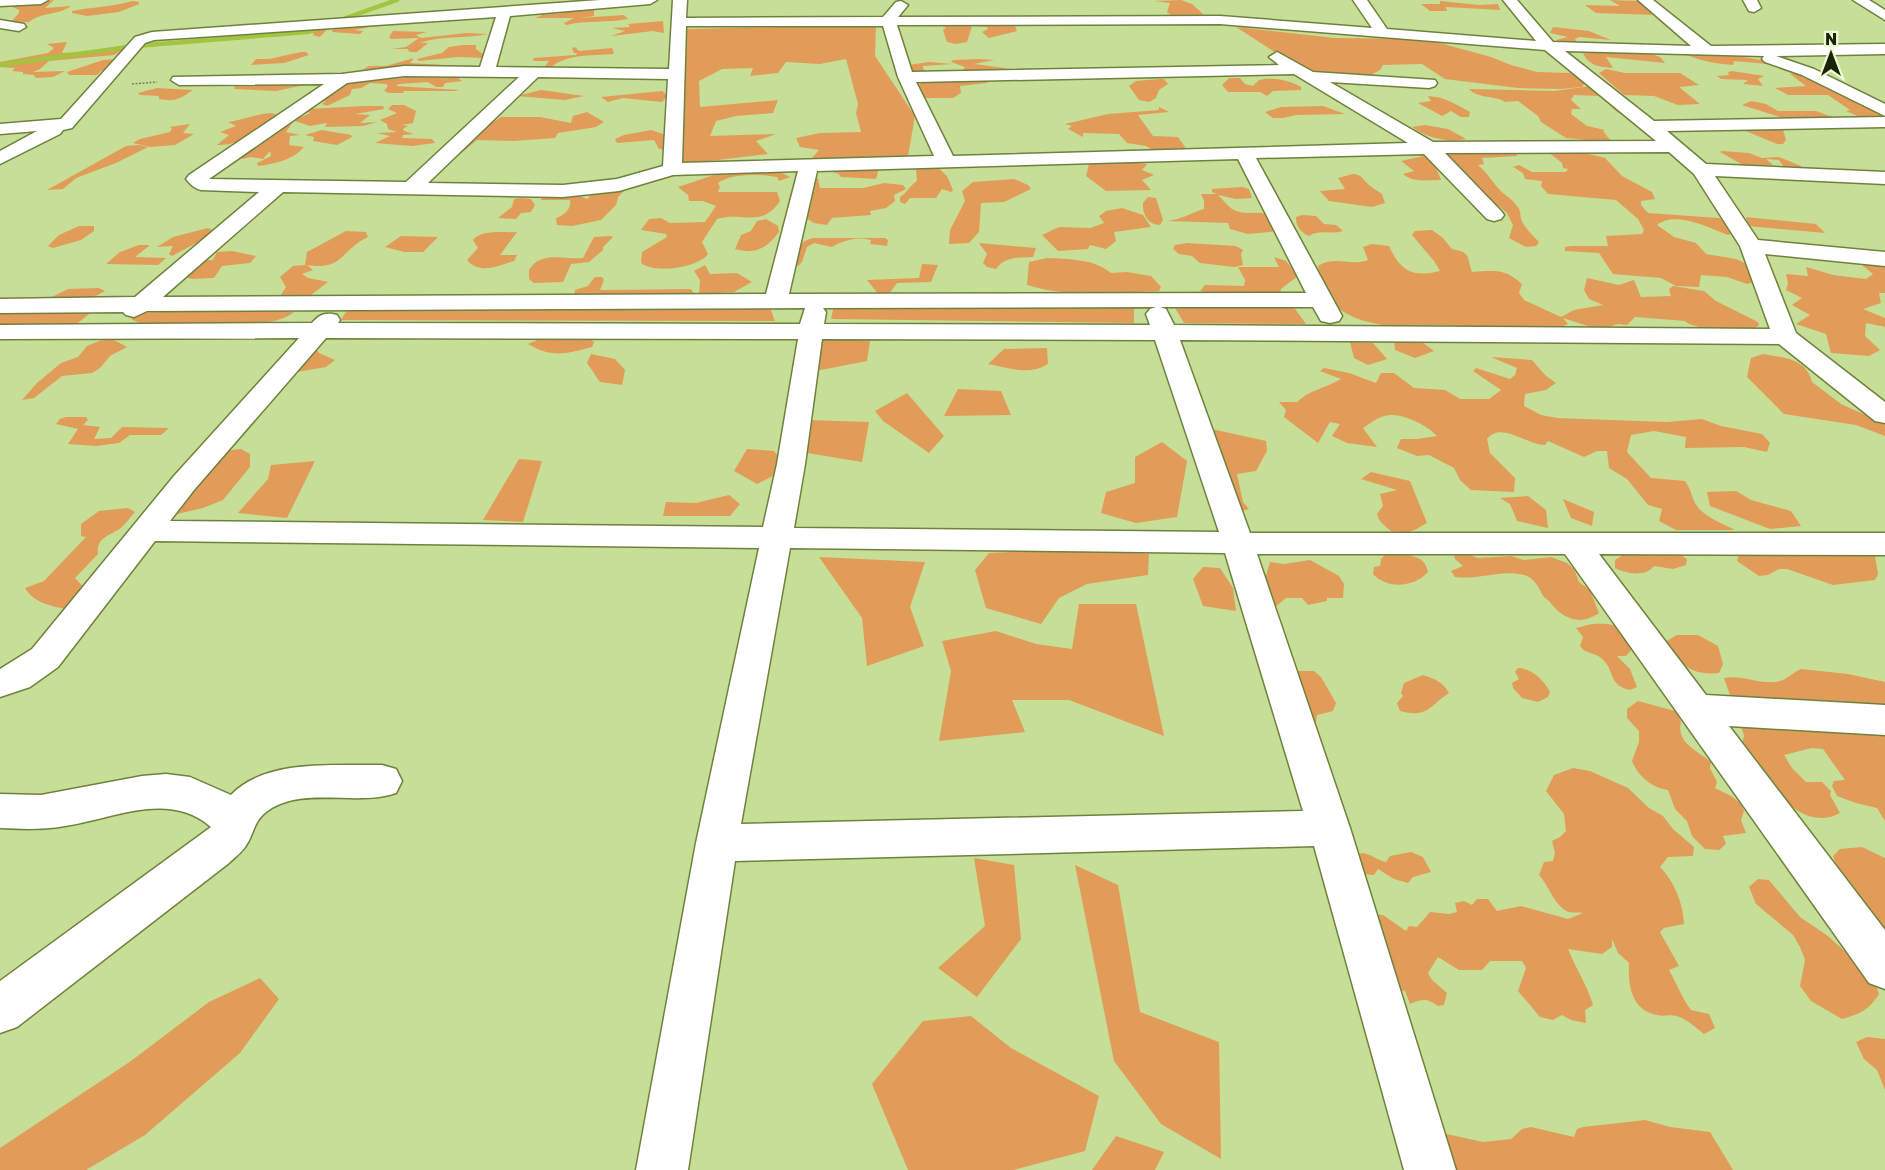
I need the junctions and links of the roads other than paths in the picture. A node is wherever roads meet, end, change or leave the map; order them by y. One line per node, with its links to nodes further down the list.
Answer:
1 (41, 0): 10 (street)
2 (650, 0): 12 (street)
3 (680, 0): 16 (street)
4 (906, 0): 14 (street)
5 (1190, 0): 15 (street)
6 (1360, 0): 20 (street)
7 (1510, 0): 22 (street)
8 (1645, 0): 25 (street)
9 (1860, 0): 13 (street)
10 (2, 3)
11 (321, 8): 18 (street)
12 (504, 12): 18 (street); 28 (street)
13 (1885, 16)
14 (888, 20): 15 (street); 16 (street); 31 (street)
15 (1220, 20): 20 (street); 21 (street)
16 (679, 22): 30 (street)
17 (0, 24): 19 (street)
18 (313, 24): 37 (street)
19 (19, 27)
20 (1382, 32): 22 (street)
21 (1248, 38)
22 (1549, 46): 25 (street); 38 (street)
23 (1885, 49): 26 (street)
24 (1267, 50): 27 (street)
25 (1707, 51): 26 (street)
26 (1748, 52): 35 (street)
27 (1301, 72): 31 (street); 34 (street); 41 (street)
28 (486, 73): 29 (street); 32 (street)
29 (532, 74): 30 (street); 50 (street)
30 (678, 74): 46 (street)
31 (906, 78): 44 (street)
32 (342, 79): 33 (street); 49 (street)
33 (179, 80)
34 (1429, 83)
35 (1885, 111)
36 (1885, 122): 38 (street)
37 (66, 123): 39 (street); 43 (street)
38 (1650, 126): 40 (street)
39 (0, 129)
40 (1673, 146): 41 (street); 47 (street)
41 (1429, 148): 42 (street); 51 (street)
42 (1244, 153): 44 (street); 54 (street)
43 (0, 158)
44 (946, 161): 45 (street)
45 (809, 165): 46 (street); 56 (street)
46 (672, 169): 50 (street)
47 (1701, 170): 48 (street); 52 (street)
48 (1885, 178)
49 (278, 186): 50 (street); 57 (street)
50 (410, 189)
51 (1494, 215)
52 (1751, 246): 53 (street); 65 (street)
53 (1885, 259)
54 (1322, 300): 60 (street); 64 (street)
55 (344, 302): 56 (street); 57 (street); 62 (street)
56 (776, 302): 59 (street)
57 (141, 304): 58 (street); 61 (street)
58 (0, 306)
59 (814, 317): 60 (street); 60 (street); 62 (street); 68 (street)
60 (1159, 317): 64 (street); 70 (street)
61 (109, 330): 62 (street); 63 (street)
62 (319, 331): 67 (street)
63 (0, 333)
64 (1339, 333): 65 (street)
65 (1785, 338): 66 (street)
66 (1885, 415)
67 (146, 531): 68 (street); 72 (street)
68 (776, 540): 70 (street); 79 (street)
69 (1573, 542): 70 (street); 71 (street); 73 (street)
70 (1237, 543): 78 (street)
71 (1885, 544)
72 (0, 683)
73 (1696, 709): 74 (street); 80 (street)
74 (1885, 720)
75 (382, 781): 77 (street)
76 (0, 811): 77 (street)
77 (233, 821): 81 (street)
78 (1329, 828): 79 (street); 83 (street)
79 (717, 843): 82 (street)
80 (1885, 967)
81 (0, 1010)
82 (662, 1170)
83 (1430, 1170)

